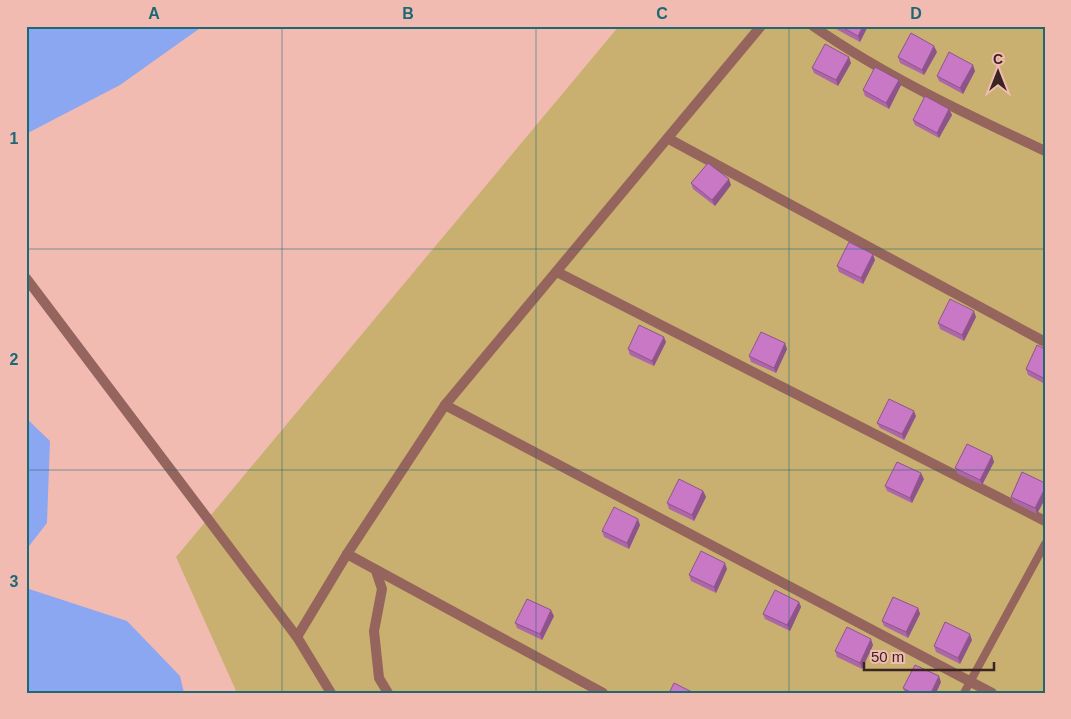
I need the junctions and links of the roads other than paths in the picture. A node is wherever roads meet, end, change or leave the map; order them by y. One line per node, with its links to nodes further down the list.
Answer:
1 (761, 26): 3 (street)
2 (813, 26): 4 (street)
3 (669, 139): 5 (street); 7 (street)
4 (1045, 151)
5 (557, 272): 8 (street); 9 (street)
6 (26, 278): 13 (street)
7 (1045, 342)
8 (445, 404): 11 (street); 14 (street)
9 (1045, 521)
10 (1045, 544): 14 (lane)
11 (347, 554): 12 (street); 13 (street)
12 (376, 571): 16 (street); 17 (street)
13 (297, 637): 15 (street)
14 (971, 682): 18 (lane); 19 (street)
15 (331, 693)
16 (388, 693)
17 (603, 693)
18 (964, 693)
19 (992, 693)

